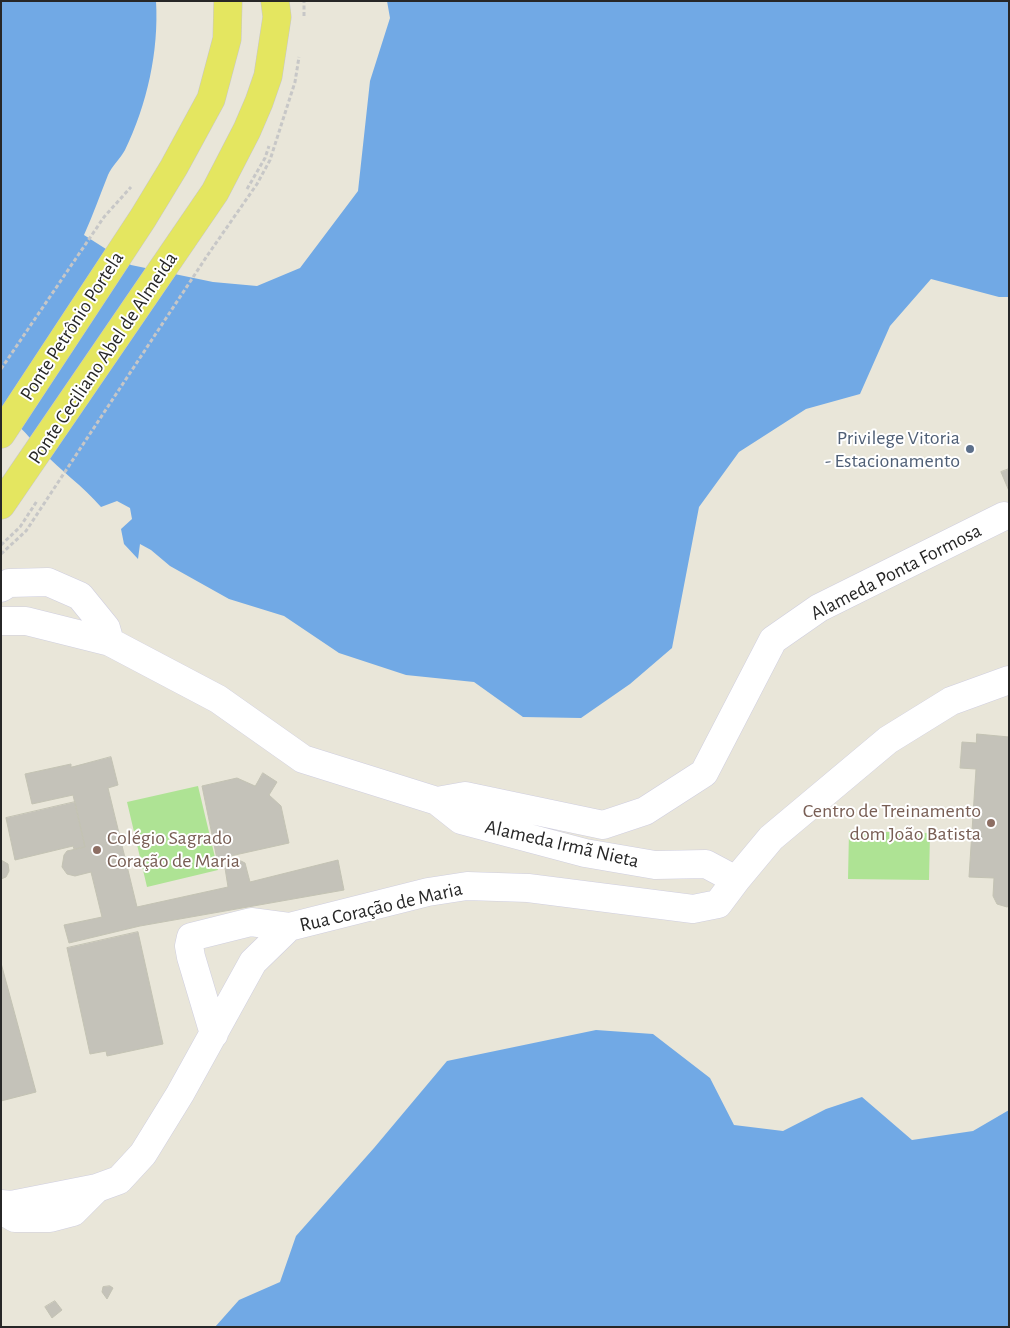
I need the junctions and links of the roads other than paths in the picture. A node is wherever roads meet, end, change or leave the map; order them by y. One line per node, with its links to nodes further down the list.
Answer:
1 (228, 1): 3 (main road, Ponte Petrônio Portela)
2 (275, 1): 4 (main road, Ponte Ceciliano Abel de Almeida)
3 (1, 434)
4 (1, 505)
5 (1004, 516): 10 (street, Alameda Ponta Formosa)
6 (1, 588): 8 (street)
7 (1, 622): 8 (street, Alameda Ponta Formosa)
8 (110, 642): 10 (street, Alameda Ponta Formosa)
9 (1009, 680): 11 (street)
10 (437, 801): 11 (street, Alameda Irmã Nieta)
11 (736, 880): 12 (street, Rua Coração de Maria)
12 (289, 927): 13 (street, Rua Coração de Maria); 13 (street)
13 (214, 1034): 14 (street, Rua Coração de Maria)
14 (96, 1188): 15 (street, Rua Coração de Maria); 16 (street)
15 (1, 1204)
16 (1, 1211)

